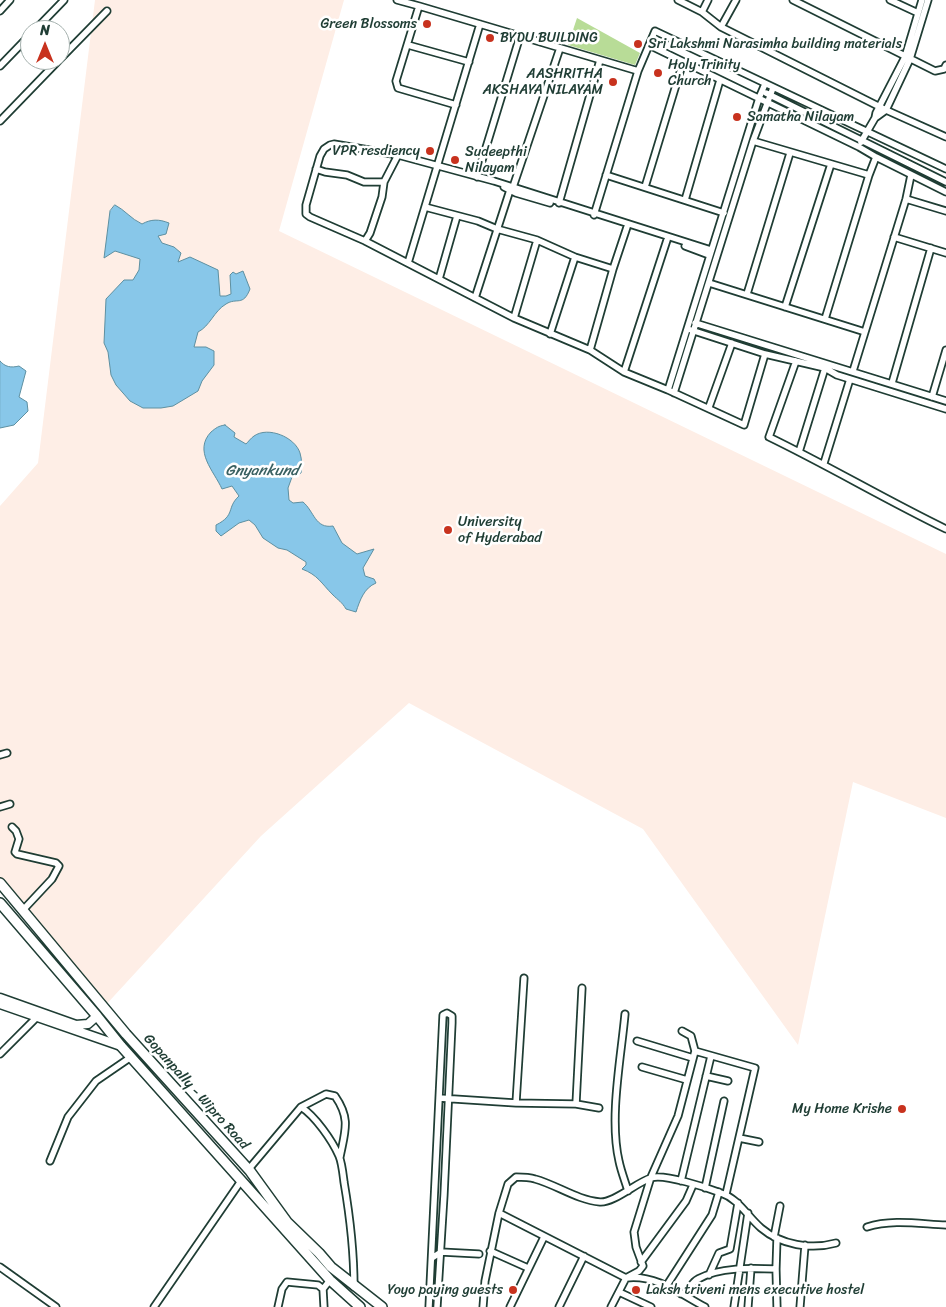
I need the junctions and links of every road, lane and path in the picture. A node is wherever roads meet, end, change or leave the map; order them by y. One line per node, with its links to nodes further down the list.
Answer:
1 (10, 0): 12 (street)
2 (64, 0): 16 (street)
3 (397, 0): 11 (street)
4 (678, 0): 14 (street)
5 (708, 0): 14 (street)
6 (736, 0): 18 (street)
7 (793, 0): 25 (street)
8 (890, 0): 15 (street)
9 (922, 0): 15 (street)
10 (928, 0): 25 (street)
11 (419, 6): 17 (street); 21 (street)
12 (0, 11)
13 (107, 11): 24 (street)
14 (702, 12): 18 (street)
15 (918, 13): 25 (street)
16 (45, 20)
17 (480, 24): 19 (street); 27 (street)
18 (721, 27): 41 (street)
19 (520, 36): 23 (street); 60 (street)
20 (20, 45): 30 (street)
21 (408, 45): 27 (street); 40 (street)
22 (649, 45): 28 (street); 32 (street); 34 (street)
23 (560, 48): 26 (street); 64 (street)
24 (70, 50)
25 (907, 58): 29 (street); 41 (street); 42 (street)
26 (600, 60): 32 (street); 68 (street)
27 (469, 62): 40 (street)
28 (683, 62): 33 (street); 63 (street)
29 (946, 65)
30 (0, 66)
31 (50, 70): 44 (street)
32 (638, 71): 57 (street)
33 (720, 80): 38 (street); 67 (street)
34 (765, 84): 35 (street); 36 (street)
35 (773, 88): 37 (street); 45 (street)
36 (762, 91): 37 (street); 38 (street)
37 (769, 95): 39 (street); 47 (street)
38 (759, 98): 39 (street); 71 (street)
39 (767, 102): 48 (street); 49 (street)
40 (456, 105): 54 (street)
41 (880, 106): 42 (street); 43 (street)
42 (886, 110): 43 (street); 46 (street)
43 (875, 118): 45 (street)
44 (0, 120)
45 (868, 131): 47 (street); 56 (street)
46 (946, 138)
47 (863, 140): 49 (street); 62 (street)
48 (753, 141): 50 (street); 74 (street)
49 (859, 146): 52 (street)
50 (790, 153): 53 (street); 90 (street)
51 (398, 155): 54 (street); 55 (street); 61 (street)
52 (876, 157): 58 (street); 59 (street)
53 (830, 164): 58 (street); 92 (street)
54 (437, 166): 60 (street); 69 (street)
55 (316, 169): 61 (street); 80 (street)
56 (946, 169)
57 (606, 175): 63 (street); 72 (street)
58 (869, 175): 94 (street)
59 (912, 175): 65 (street); 66 (street)
60 (477, 177): 64 (street)
61 (384, 182): 80 (street)
62 (946, 182)
63 (645, 187): 67 (street)
64 (512, 189): 68 (street); 72 (street); 76 (street)
65 (946, 192)
66 (906, 199): 70 (street); 77 (street)
67 (685, 200): 71 (street)
68 (559, 203): 72 (street)
69 (425, 207): 73 (street); 86 (street)
70 (946, 211)
71 (723, 213): 74 (street); 82 (street)
72 (594, 214): 75 (street); 82 (street)
73 (457, 216): 76 (street); 88 (street)
74 (731, 216): 84 (street)
75 (628, 227): 79 (street); 87 (street)
76 (497, 229): 78 (street); 91 (street)
77 (894, 237): 81 (street); 99 (street)
78 (537, 240): 85 (street); 93 (street)
79 (667, 240): 82 (street); 109 (street)
80 (365, 241): 86 (street)
81 (931, 248): 83 (street); 112 (street)
82 (710, 253): 84 (street); 95 (street)
83 (946, 253)
84 (718, 256): 89 (street)
85 (575, 257): 87 (street); 100 (street)
86 (408, 263): 88 (street)
87 (613, 269): 102 (street)
88 (439, 279): 91 (street)
89 (709, 283): 90 (street); 96 (street)
90 (747, 294): 92 (street)
91 (475, 298): 93 (street)
92 (785, 307): 94 (street)
93 (514, 318): 100 (street)
94 (825, 319): 99 (street)
95 (690, 322): 96 (street); 97 (street)
96 (697, 324): 98 (street); 107 (street)
97 (687, 329): 98 (street); 113 (street)
98 (694, 330): 101 (street); 114 (street)
99 (865, 332): 108 (street)
100 (550, 334): 102 (street)
101 (732, 343): 104 (street); 117 (street)
102 (590, 350): 109 (street)
103 (946, 350): 115 (street)
104 (765, 354): 105 (street); 117 (street)
105 (796, 361): 106 (street); 119 (street)
106 (825, 368): 110 (street); 119 (street)
107 (840, 368): 108 (street); 110 (street)
108 (853, 371): 112 (street)
109 (624, 372): 113 (street)
110 (837, 375): 111 (street)
111 (850, 379): 118 (street); 120 (street)
112 (892, 383): 115 (street)
113 (668, 390): 114 (street)
114 (674, 393): 117 (street)
115 (932, 397): 116 (street)
116 (946, 401)
117 (709, 407)
118 (946, 409)
119 (799, 452): 120 (street)
120 (824, 464): 121 (street)
121 (946, 529)
122 (7, 753): 123 (street)
123 (0, 755)
124 (10, 804): 125 (street)
125 (0, 807)
126 (12, 827): 131 (street)
127 (0, 883): 128 (main road, Gopanpally - Wipro Road)
128 (9, 894): 129 (main road); 130 (main road, Gopanpally - Wipro Road)
129 (0, 902): 132 (main road, Gopanpally - Wipro Road)
130 (16, 903): 131 (main road, Gopanpally - Wipro Road); 132 (main road)
131 (23, 910): 163 (main road, Gopanpally - Wipro Road)
132 (7, 911): 138 (main road, Gopanpally - Wipro Road)
133 (524, 978): 155 (street)
134 (582, 988): 156 (street)
135 (0, 998): 138 (street)
136 (0, 1004): 139 (street)
137 (625, 1014): 169 (street)
138 (97, 1016): 142 (main road, Gopanpally - Wipro Road)
139 (37, 1017): 142 (street); 144 (street)
140 (682, 1031): 143 (street)
141 (637, 1040): 147 (street)
142 (121, 1046): 146 (main road, Gopanpally - Wipro Road)
143 (695, 1051): 145 (street); 147 (street)
144 (0, 1054)
145 (711, 1056): 149 (street); 159 (street)
146 (131, 1057): 162 (street); 165 (main road, Gopanpally - Wipro Road)
147 (693, 1058): 150 (street)
148 (642, 1067): 150 (street)
149 (706, 1076): 151 (street); 166 (street)
150 (687, 1080): 164 (street)
151 (728, 1081)
152 (439, 1098): 153 (street); 153 (street); 186 (street)
153 (449, 1099): 155 (street); 182 (street)
154 (724, 1101): 168 (street)
155 (516, 1103): 156 (street)
156 (576, 1104): 158 (street)
157 (302, 1106): 161 (street); 161 (street); 163 (street)
158 (599, 1108)
159 (739, 1138): 160 (street); 171 (street)
160 (759, 1142)
161 (340, 1157): 197 (street)
162 (50, 1161)
163 (248, 1170): 197 (main road, Gopanpally - Wipro Road)
164 (651, 1178): 166 (street); 169 (street); 187 (street)
165 (241, 1180): 195 (main road, Gopanpally - Wipro Road); 202 (street)
166 (681, 1181): 167 (street)
167 (693, 1185): 168 (street); 187 (street)
168 (705, 1188): 170 (street)
169 (628, 1191): 174 (street)
170 (719, 1192): 171 (street); 196 (street)
171 (726, 1194): 172 (street)
172 (738, 1203): 175 (street); 193 (street)
173 (780, 1206): 179 (street)
174 (499, 1213): 178 (street); 183 (street)
175 (748, 1213): 179 (street); 191 (street)
176 (946, 1225): 177 (street)
177 (868, 1227)
178 (544, 1237): 185 (street); 189 (street)
179 (776, 1238): 181 (street); 192 (street)
180 (836, 1243): 181 (street)
181 (805, 1245): 218 (street)
182 (441, 1252): 184 (street); 186 (street); 208 (street)
183 (490, 1252): 189 (street); 209 (street)
184 (479, 1254)
185 (584, 1256): 194 (street); 211 (street)
186 (432, 1258): 207 (street)
187 (641, 1262): 194 (street)
188 (0, 1268): 201 (street)
189 (528, 1268): 210 (street)
190 (751, 1268): 191 (street); 192 (street); 216 (street)
191 (739, 1269): 193 (street); 215 (street)
192 (776, 1269): 217 (street)
193 (710, 1275): 200 (street)
194 (626, 1278): 196 (street); 199 (street)
195 (330, 1280): 198 (street); 205 (main road, Gopanpally - Wipro Road)
196 (667, 1285): 200 (street)
197 (354, 1287): 206 (main road, Gopanpally - Wipro Road)
198 (323, 1289): 203 (street); 204 (street)
199 (619, 1292): 212 (street); 213 (street)
200 (681, 1294): 214 (street)
201 (56, 1307)
202 (154, 1307)
203 (278, 1307)
204 (324, 1307)
205 (360, 1307)
206 (382, 1307)
207 (429, 1307)
208 (437, 1307)
209 (483, 1307)
210 (510, 1307)
211 (558, 1307)
212 (611, 1307)
213 (651, 1307)
214 (705, 1307)
215 (734, 1307)
216 (748, 1307)
217 (777, 1307)
218 (800, 1307)

